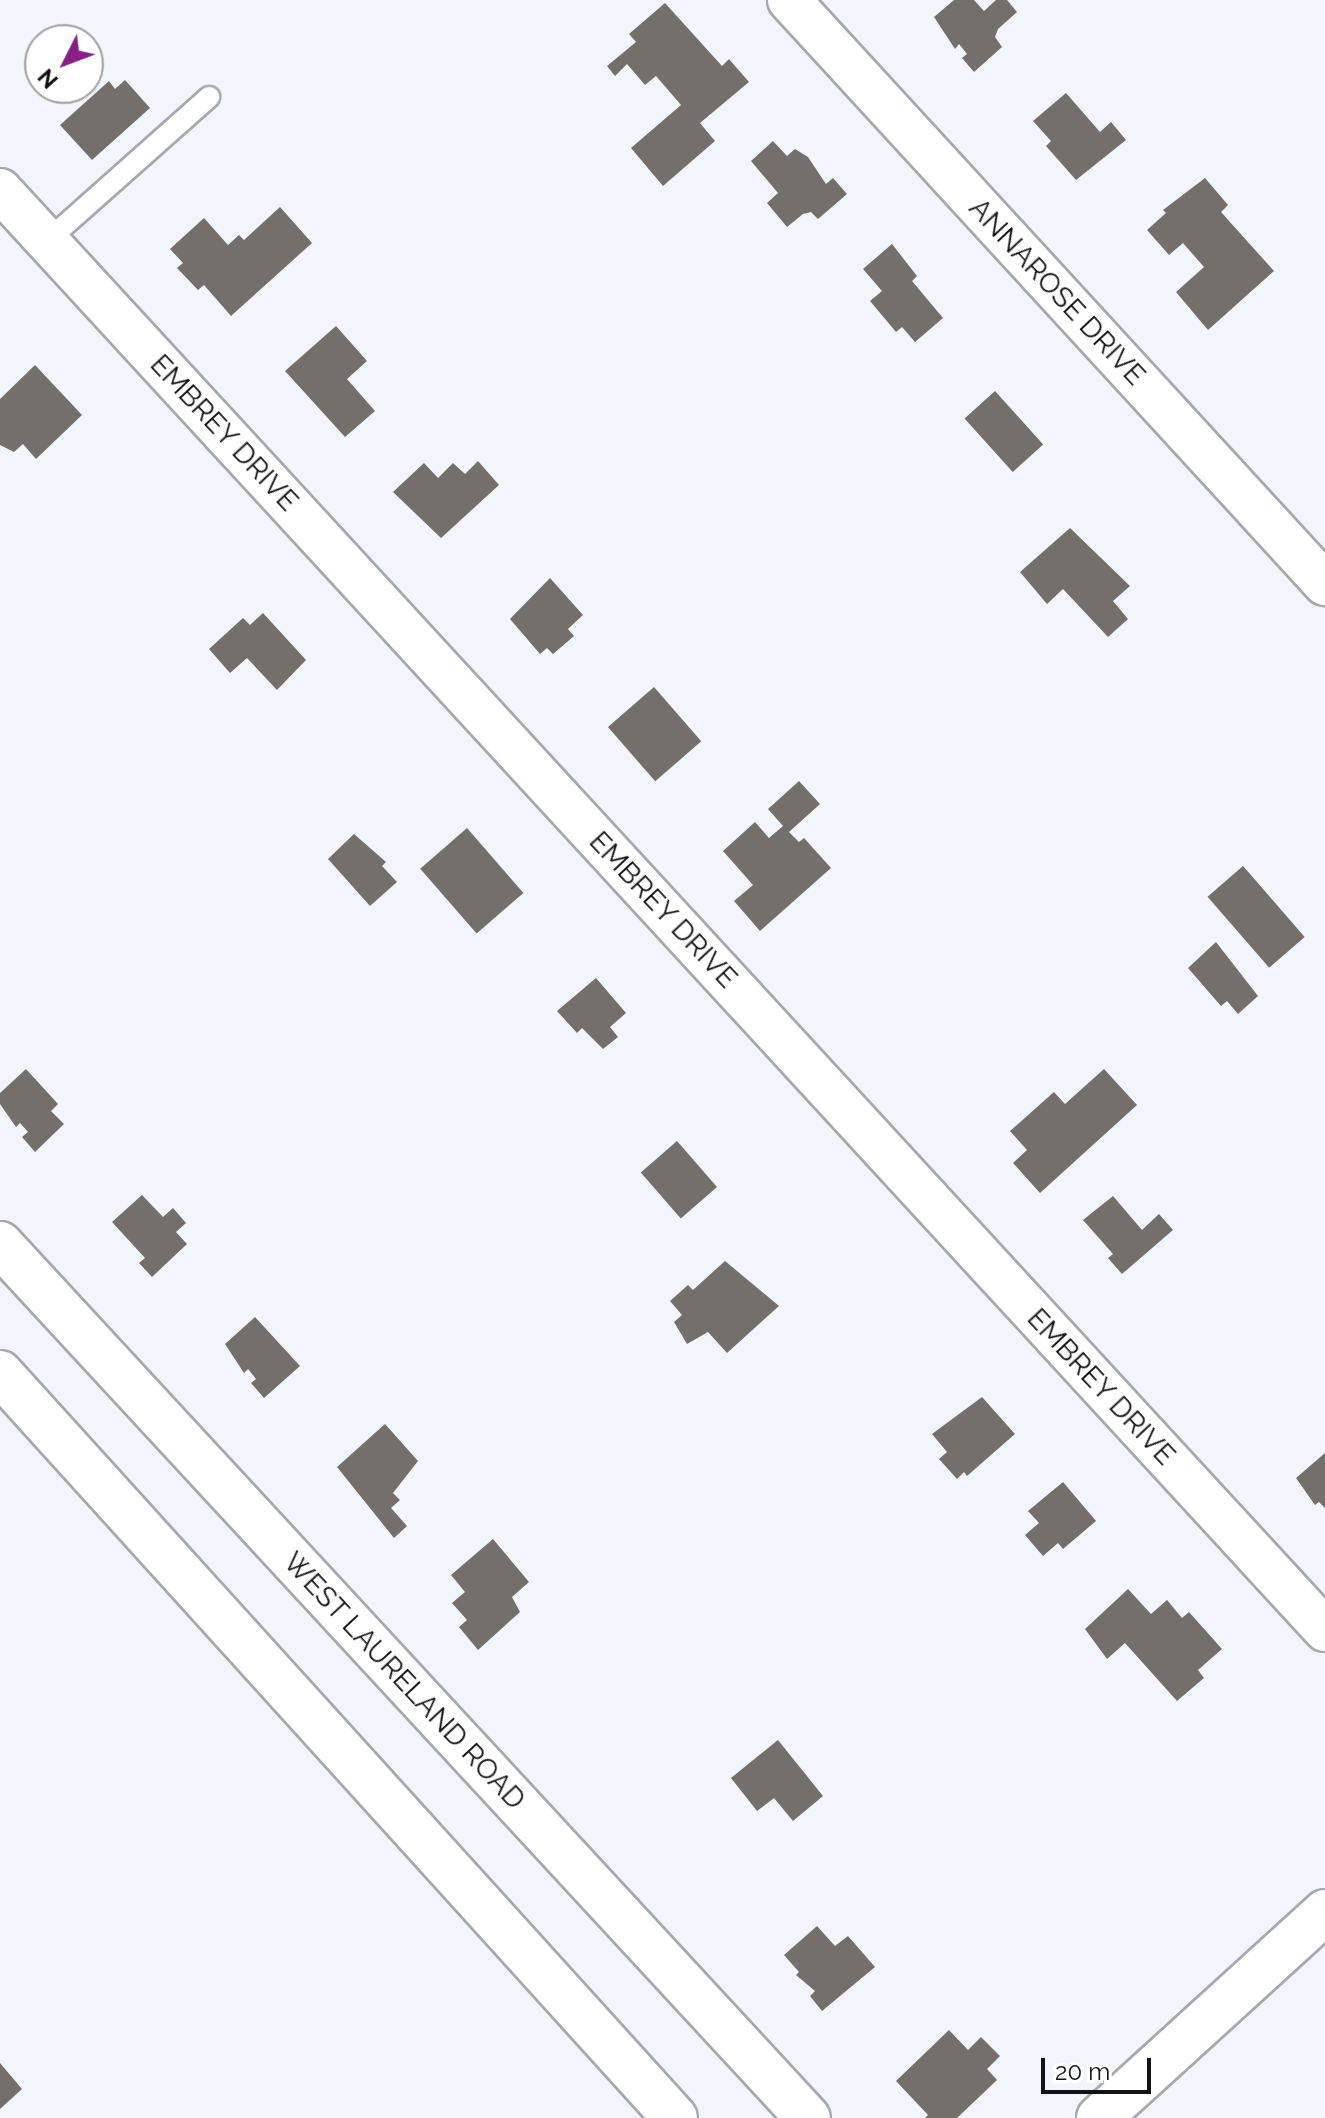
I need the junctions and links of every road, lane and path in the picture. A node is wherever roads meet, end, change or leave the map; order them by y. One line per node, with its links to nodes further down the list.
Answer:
1 (789, 0): 5 (street, ANNAROSE DRIVE)
2 (209, 97): 4 (lane)
3 (0, 190): 4 (street, EMBREY DRIVE)
4 (47, 241): 8 (street, EMBREY DRIVE)
5 (1325, 584)
6 (0, 1244): 11 (main road, WEST LAURELAND ROAD)
7 (0, 1373): 10 (main road)
8 (1325, 1630)
9 (1325, 1912): 12 (main road)
10 (675, 2118)
11 (808, 2118)
12 (1099, 2118)

